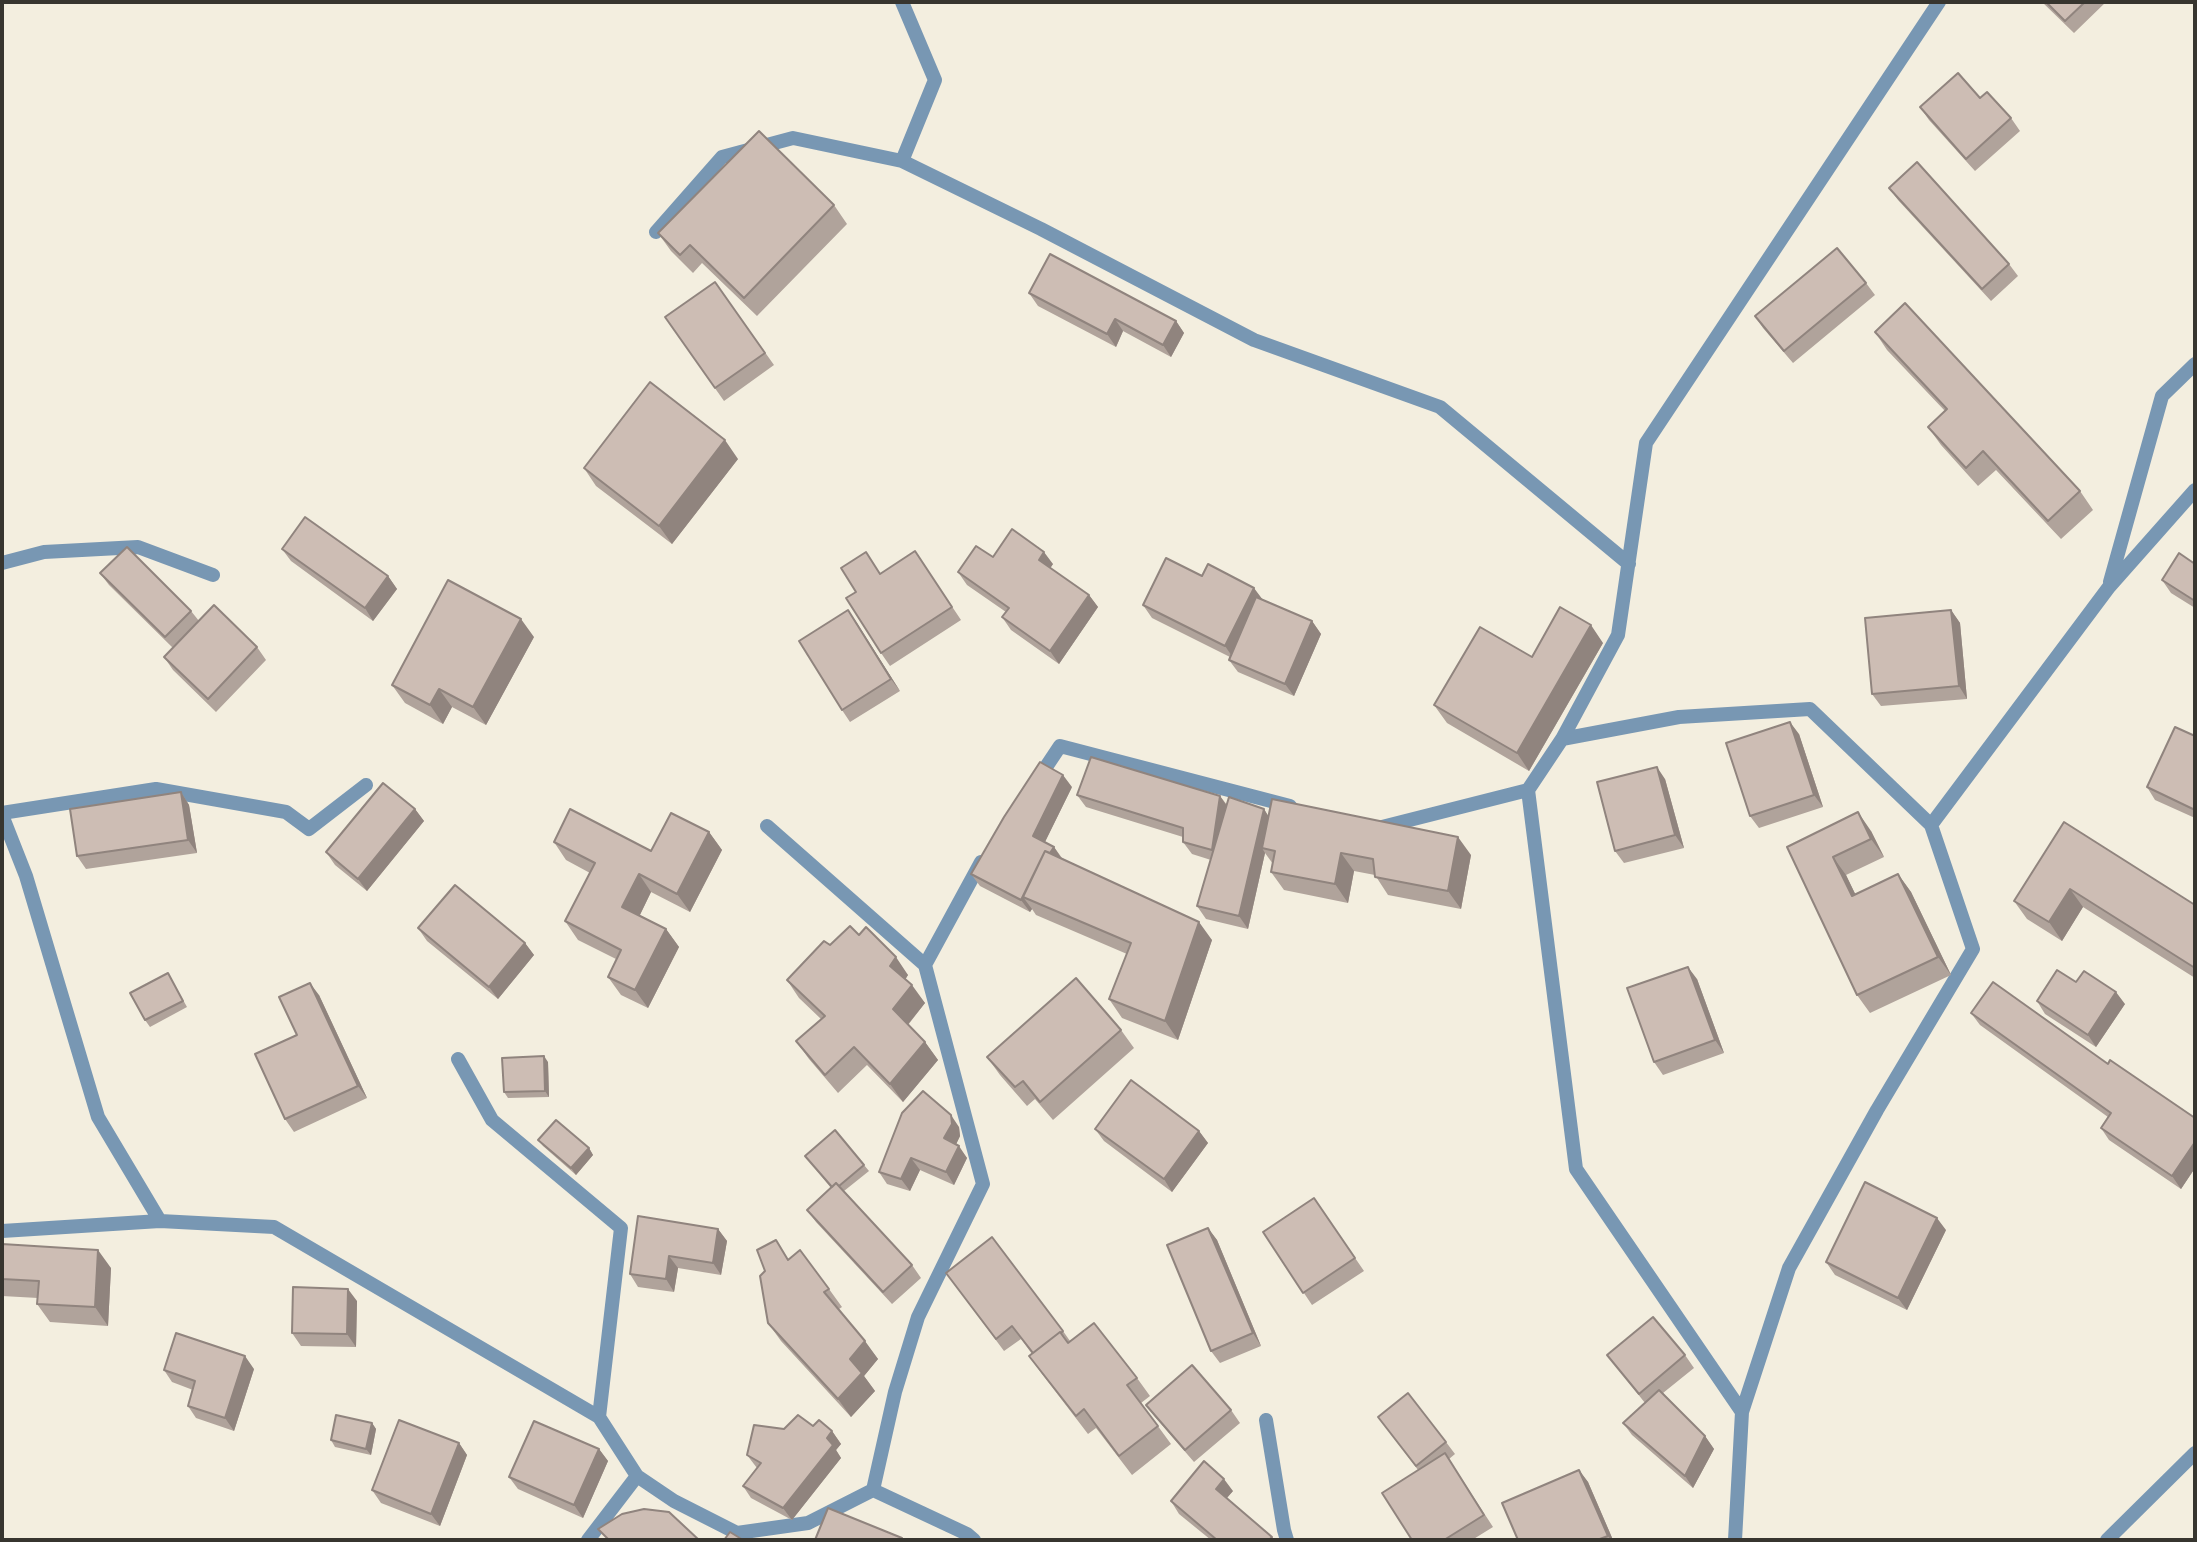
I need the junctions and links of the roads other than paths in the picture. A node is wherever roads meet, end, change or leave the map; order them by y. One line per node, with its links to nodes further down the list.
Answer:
1 (902, 2): 3 (street)
2 (1939, 2): 8 (street)
3 (902, 160): 4 (street); 8 (street)
4 (656, 232)
5 (2195, 364): 10 (street)
6 (2195, 490): 10 (street)
7 (2, 563): 9 (street)
8 (1629, 564): 11 (street)
9 (213, 575)
10 (2109, 587): 18 (street)
11 (1562, 739): 14 (street); 18 (street)
12 (366, 785): 16 (street)
13 (1030, 790): 15 (street)
14 (1528, 790): 17 (street); 25 (street)
15 (1310, 811)
16 (2, 814): 23 (street)
17 (1363, 825)
18 (1931, 825): 25 (street)
19 (767, 826): 21 (street)
20 (985, 855): 21 (street)
21 (925, 965): 30 (street)
22 (458, 1059): 26 (street)
23 (160, 1221): 24 (street); 26 (street)
24 (2, 1231)
25 (1742, 1412): 34 (street)
26 (599, 1416): 29 (street)
27 (1266, 1420): 33 (street)
28 (2195, 1453): 35 (street)
29 (637, 1476): 30 (street); 31 (street)
30 (873, 1490): 32 (street)
31 (588, 1540)
32 (974, 1540)
33 (1287, 1540)
34 (1735, 1540)
35 (2107, 1540)

